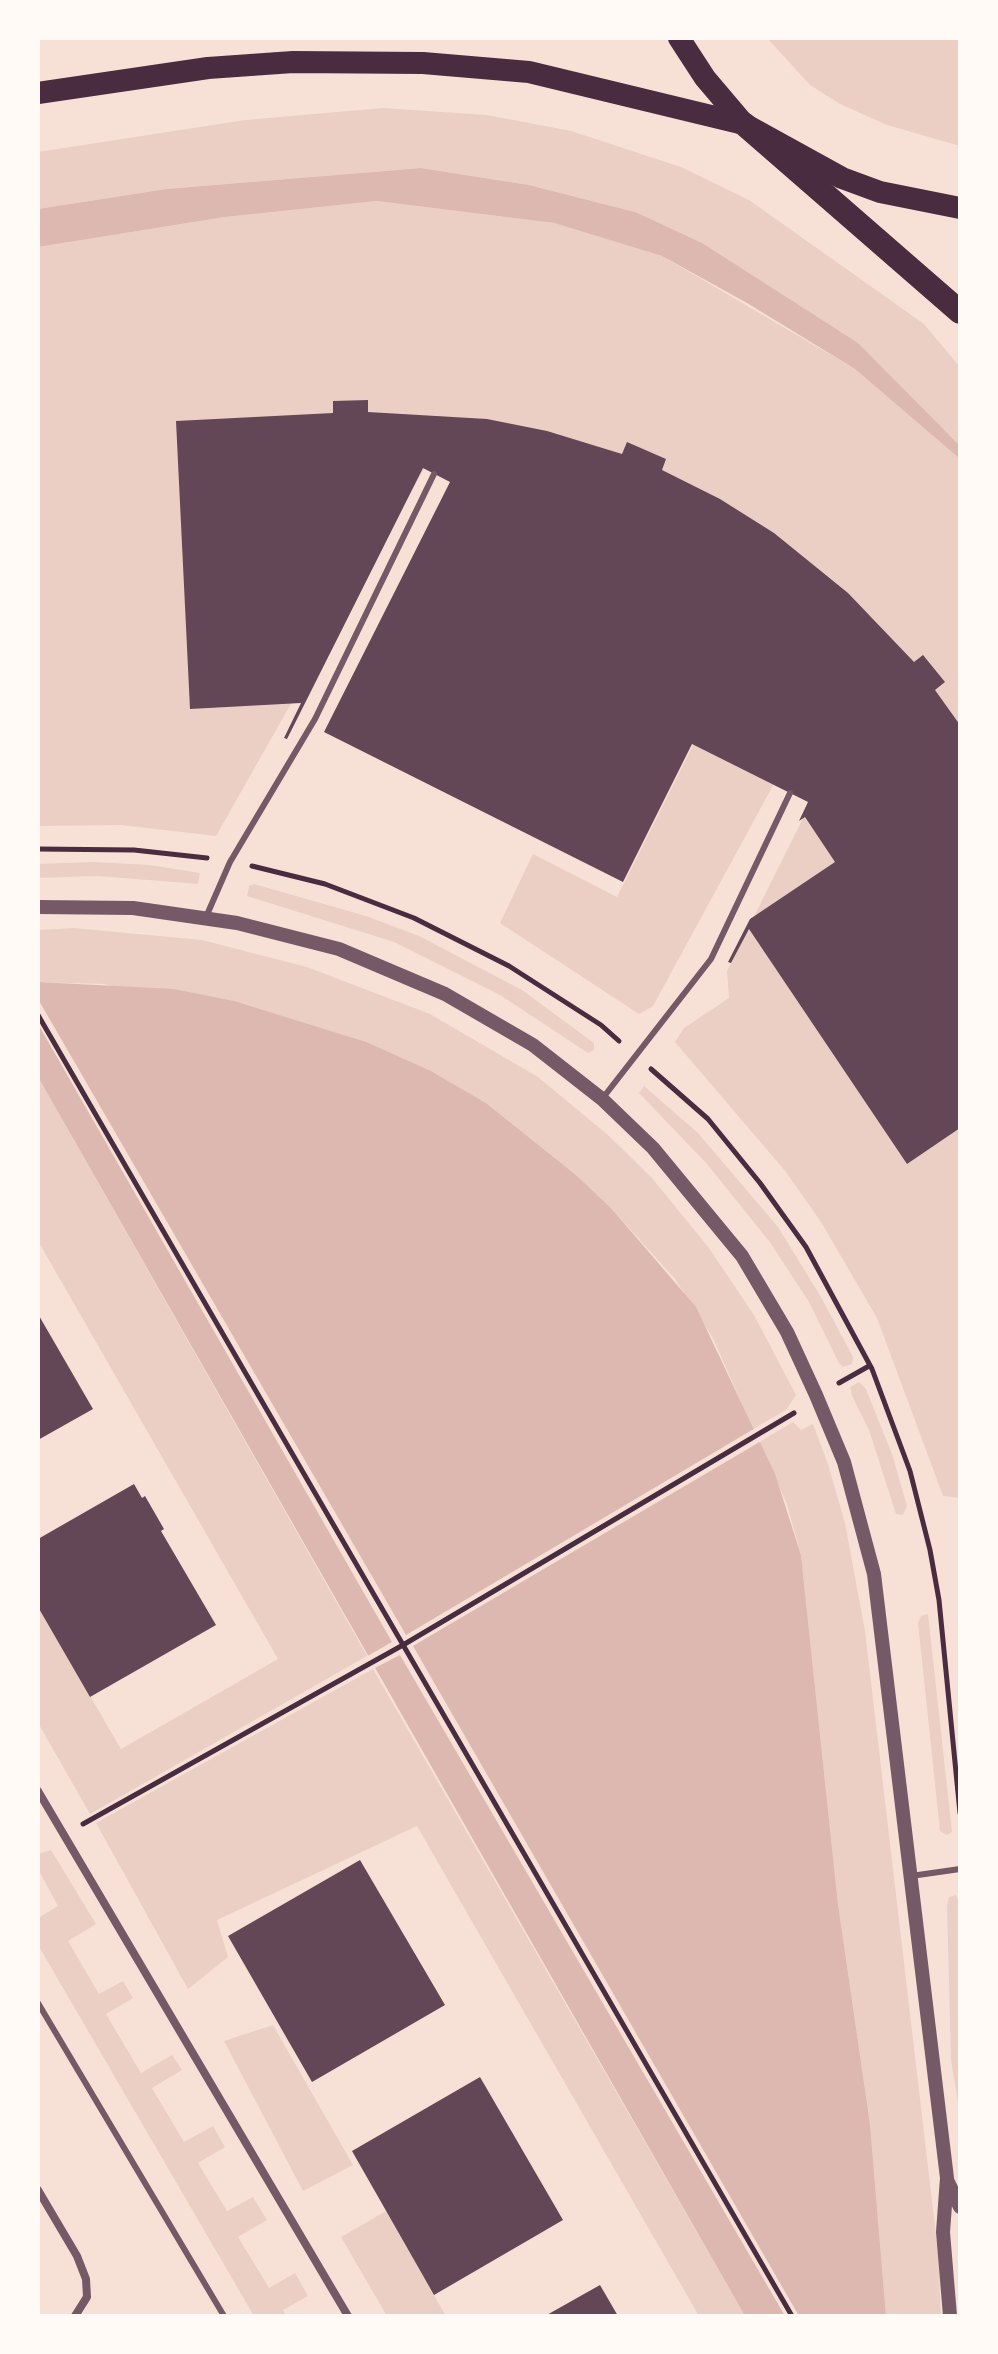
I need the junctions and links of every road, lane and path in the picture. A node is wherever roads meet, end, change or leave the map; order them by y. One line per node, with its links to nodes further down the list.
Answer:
1 (679, 38): 3 (highway)
2 (38, 93): 3 (highway)
3 (744, 124): 4 (highway); 5 (highway)
4 (960, 208)
5 (960, 312)
6 (434, 474): 9 (lane)
7 (790, 793): 13 (lane)
8 (38, 849): 9 (path)
9 (230, 862): 11 (lane); 13 (path)
10 (38, 907): 11 (street)
11 (206, 917): 14 (street)
12 (38, 1015): 16 (path)
13 (635, 1055): 14 (lane); 18 (path)
14 (602, 1099): 21 (street)
15 (790, 1416): 16 (path)
16 (403, 1645): 19 (path); 29 (path)
17 (38, 1791): 19 (street)
18 (960, 1813)
19 (63, 1835): 28 (street)
20 (960, 1869): 21 (lane)
21 (911, 1876): 23 (street)
22 (38, 2003): 27 (lane)
23 (947, 2178): 25 (street); 30 (street)
24 (38, 2190): 26 (street)
25 (960, 2207)
26 (75, 2316)
27 (224, 2316)
28 (348, 2316)
29 (792, 2316)
30 (950, 2316)

